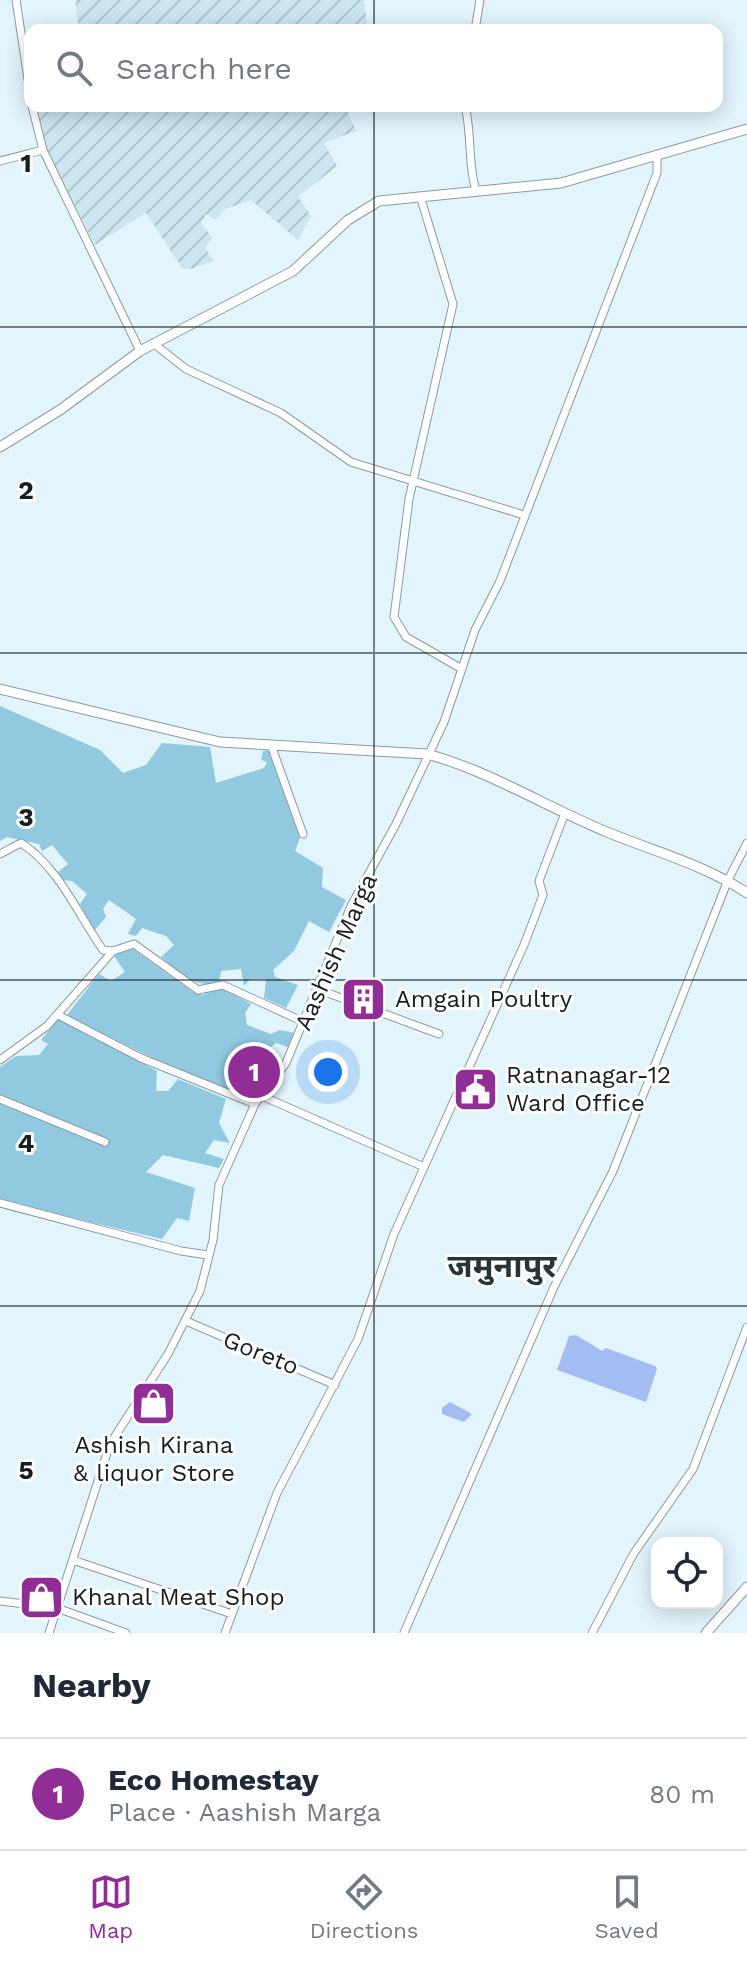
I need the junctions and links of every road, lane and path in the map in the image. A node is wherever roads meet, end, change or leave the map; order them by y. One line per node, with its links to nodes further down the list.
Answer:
1 (16, 0): 4 (street)
2 (480, 0): 3 (street)
3 (476, 24)
4 (24, 53)
5 (34, 112): 8 (street)
6 (466, 112): 11 (street)
7 (747, 129): 9 (street)
8 (43, 150): 10 (street); 14 (street)
9 (657, 156): 11 (street); 17 (street, Aashish Marga)
10 (0, 161)
11 (476, 190): 12 (street)
12 (420, 196): 13 (street); 16 (street)
13 (153, 343): 14 (street); 16 (street)
14 (140, 351): 15 (street)
15 (0, 447)
16 (412, 481): 17 (street); 18 (street)
17 (524, 515): 18 (street, Aashish Marga)
18 (462, 669): 21 (street, Aashish Marga)
19 (0, 689): 20 (street)
20 (271, 745): 21 (street); 23 (street)
21 (427, 754): 22 (street); 29 (street, Aashish Marga)
22 (565, 813): 26 (street); 38 (street)
23 (303, 834)
24 (747, 843): 26 (street)
25 (0, 854): 28 (street)
26 (728, 880): 27 (street); 52 (street)
27 (747, 893)
28 (113, 951): 30 (street); 31 (street)
29 (317, 989): 31 (street, Aashish Marga); 32 (street)
30 (58, 1015): 33 (street); 36 (street)
31 (304, 1022): 34 (street, Aashish Marga)
32 (439, 1034)
33 (0, 1060)
34 (262, 1096): 36 (street, Aashish Marga); 38 (street)
35 (0, 1099): 37 (street)
36 (255, 1104): 40 (street, Aashish Marga)
37 (105, 1142)
38 (424, 1167): 43 (street)
39 (0, 1203): 40 (street)
40 (208, 1255): 41 (street, Aashish Marga)
41 (186, 1321): 43 (street, Goreto); 44 (street, Aashish Marga)
42 (747, 1327): 53 (street)
43 (335, 1385): 48 (street)
44 (73, 1560): 47 (street, Aashish Marga); 48 (street)
45 (747, 1587): 54 (street)
46 (0, 1601): 47 (street)
47 (57, 1608): 49 (street, Aashish Marga); 50 (street)
48 (232, 1614): 51 (street)
49 (49, 1633)
50 (126, 1633)
51 (225, 1633)
52 (404, 1633)
53 (592, 1633)
54 (706, 1633)

